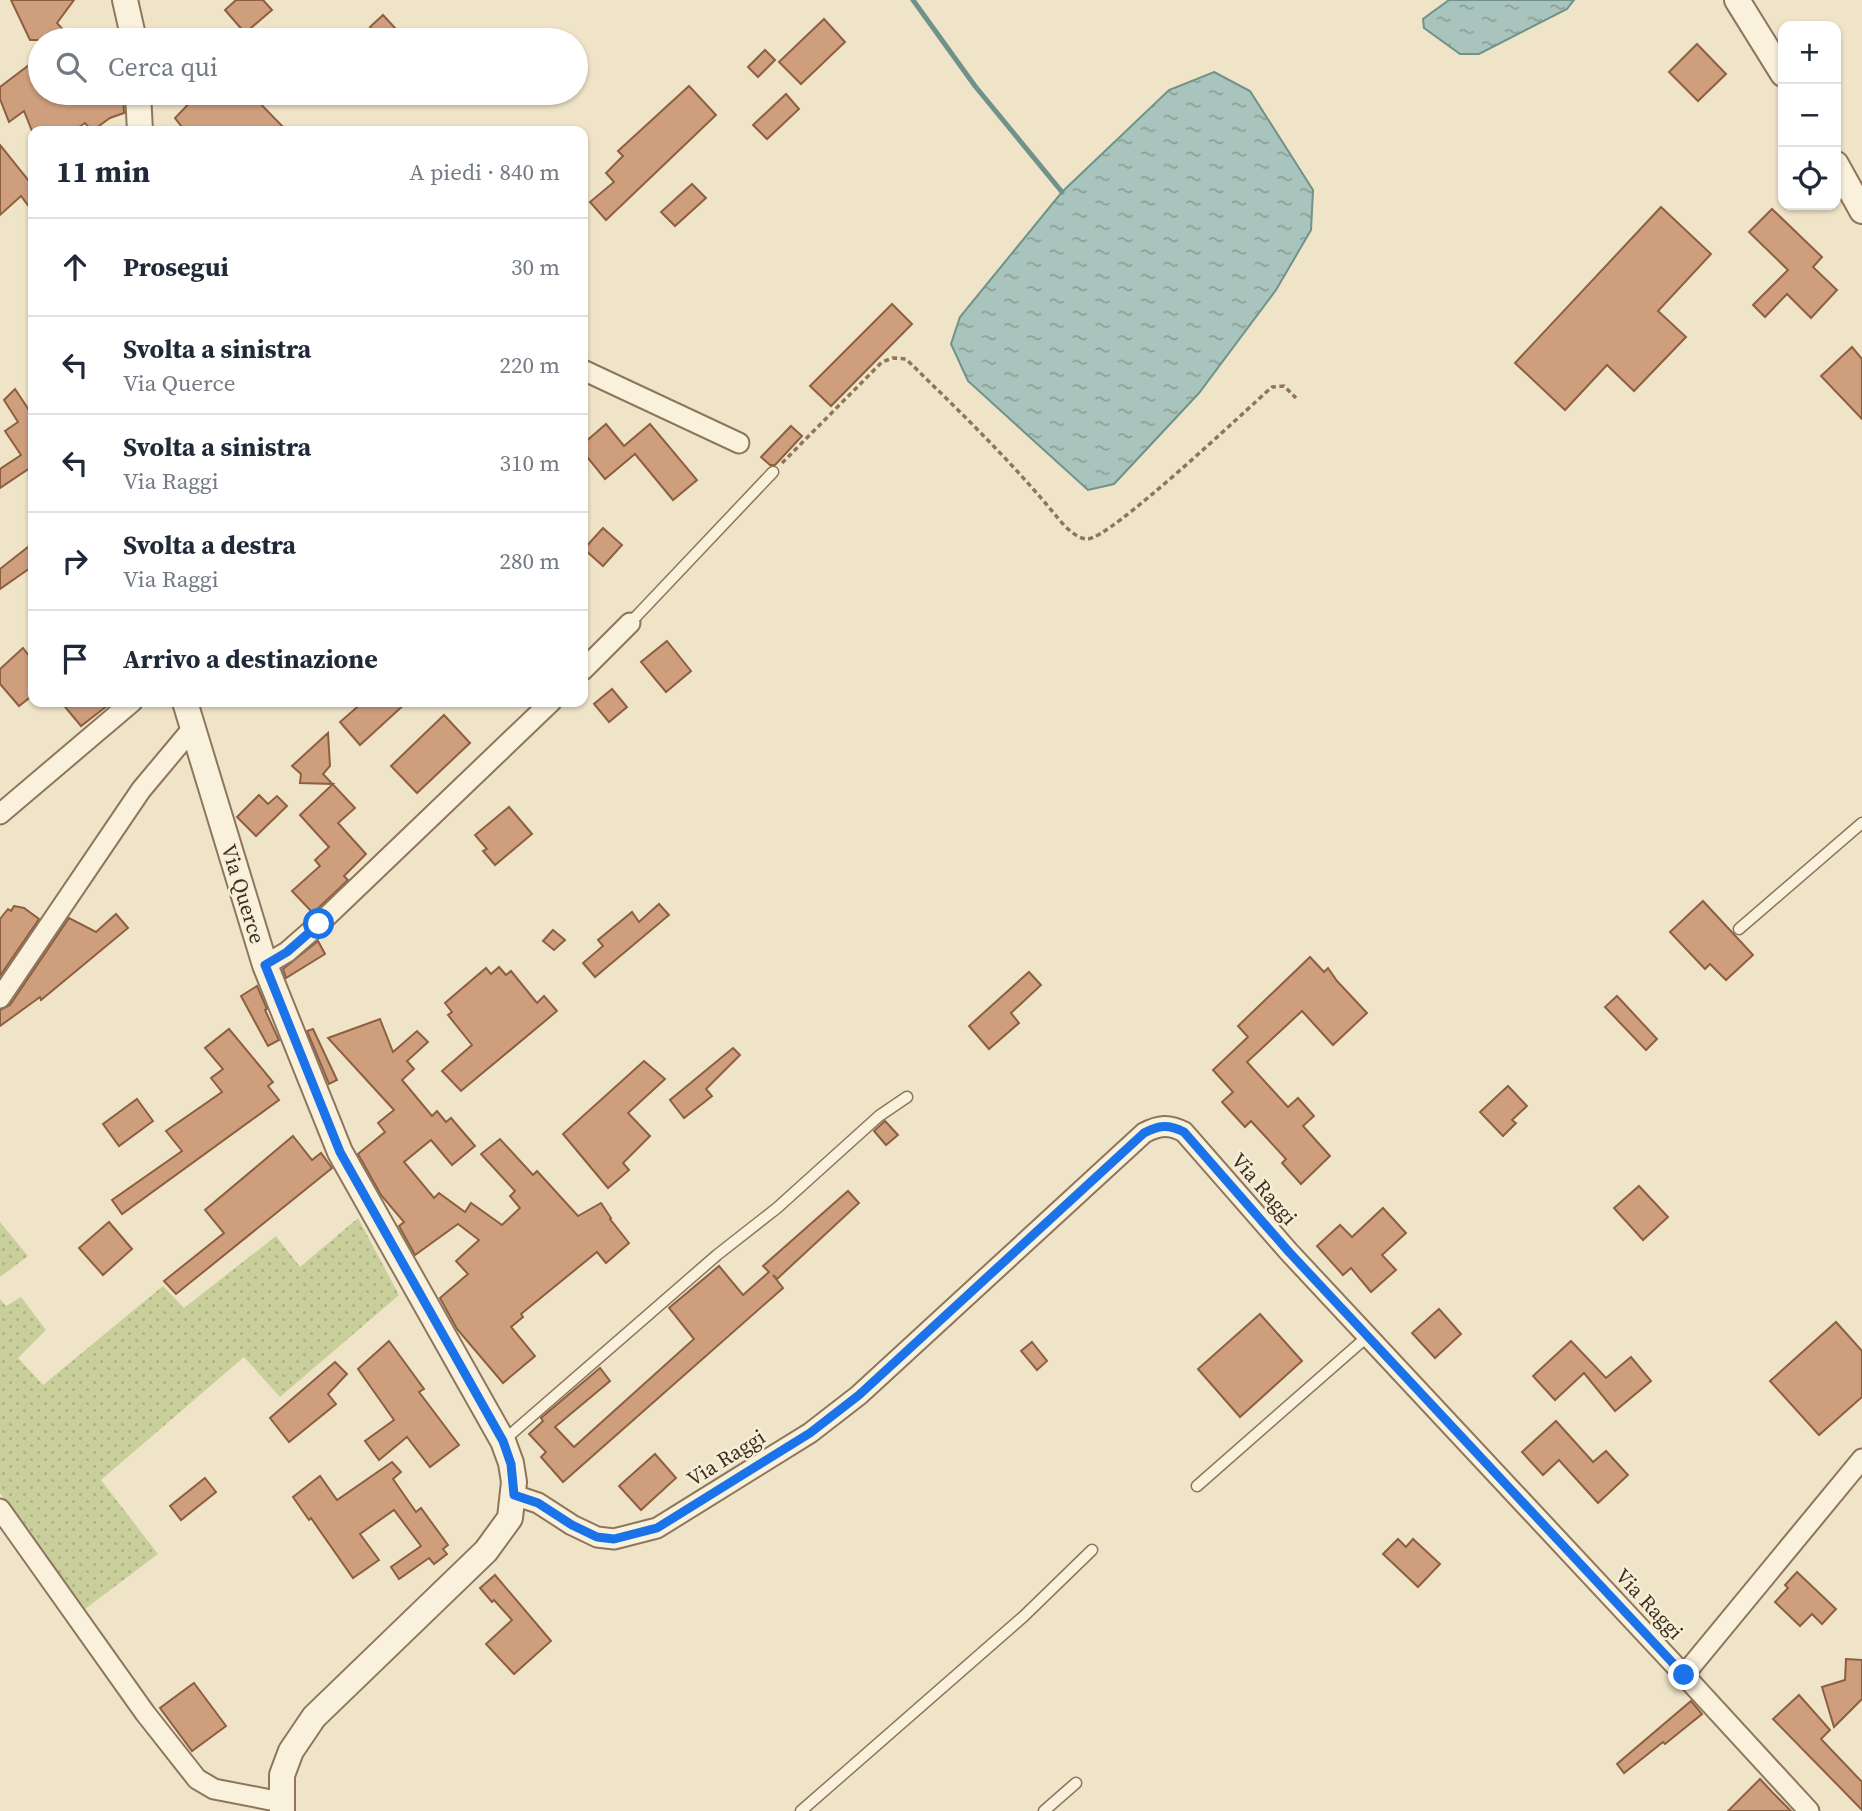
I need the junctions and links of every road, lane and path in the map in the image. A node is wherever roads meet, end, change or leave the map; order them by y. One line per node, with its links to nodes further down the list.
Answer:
1 (125, 0): 3 (street)
2 (1737, 0): 4 (street)
3 (131, 28)
4 (1778, 66)
5 (139, 105): 6 (street)
6 (140, 126)
7 (1841, 173): 8 (street)
8 (1862, 211)
9 (588, 372): 11 (street)
10 (1296, 398): 12 (path)
11 (739, 443)
12 (773, 471): 13 (lane)
13 (631, 623): 14 (street)
14 (588, 665)
15 (126, 707): 19 (street)
16 (186, 707): 18 (street, Via Querce)
17 (546, 707): 22 (street)
18 (192, 729): 22 (street, Via Querce); 23 (street)
19 (0, 814)
20 (1862, 823): 21 (lane)
21 (1739, 929)
22 (265, 965): 26 (street, Via Querce)
23 (0, 998)
24 (907, 1097): 26 (lane)
25 (1368, 1336): 28 (lane); 29 (street, Via Raggi); 32 (street, Via Raggi)
26 (503, 1441): 29 (street, Via Querce)
27 (1862, 1459): 32 (street, Via Raggi)
28 (1197, 1486)
29 (514, 1495): 34 (street)
30 (0, 1509): 34 (street)
31 (1092, 1550): 35 (lane)
32 (1684, 1675): 37 (street)
33 (1076, 1783): 36 (lane)
34 (281, 1807)
35 (800, 1811)
36 (1044, 1811)
37 (1809, 1811)

